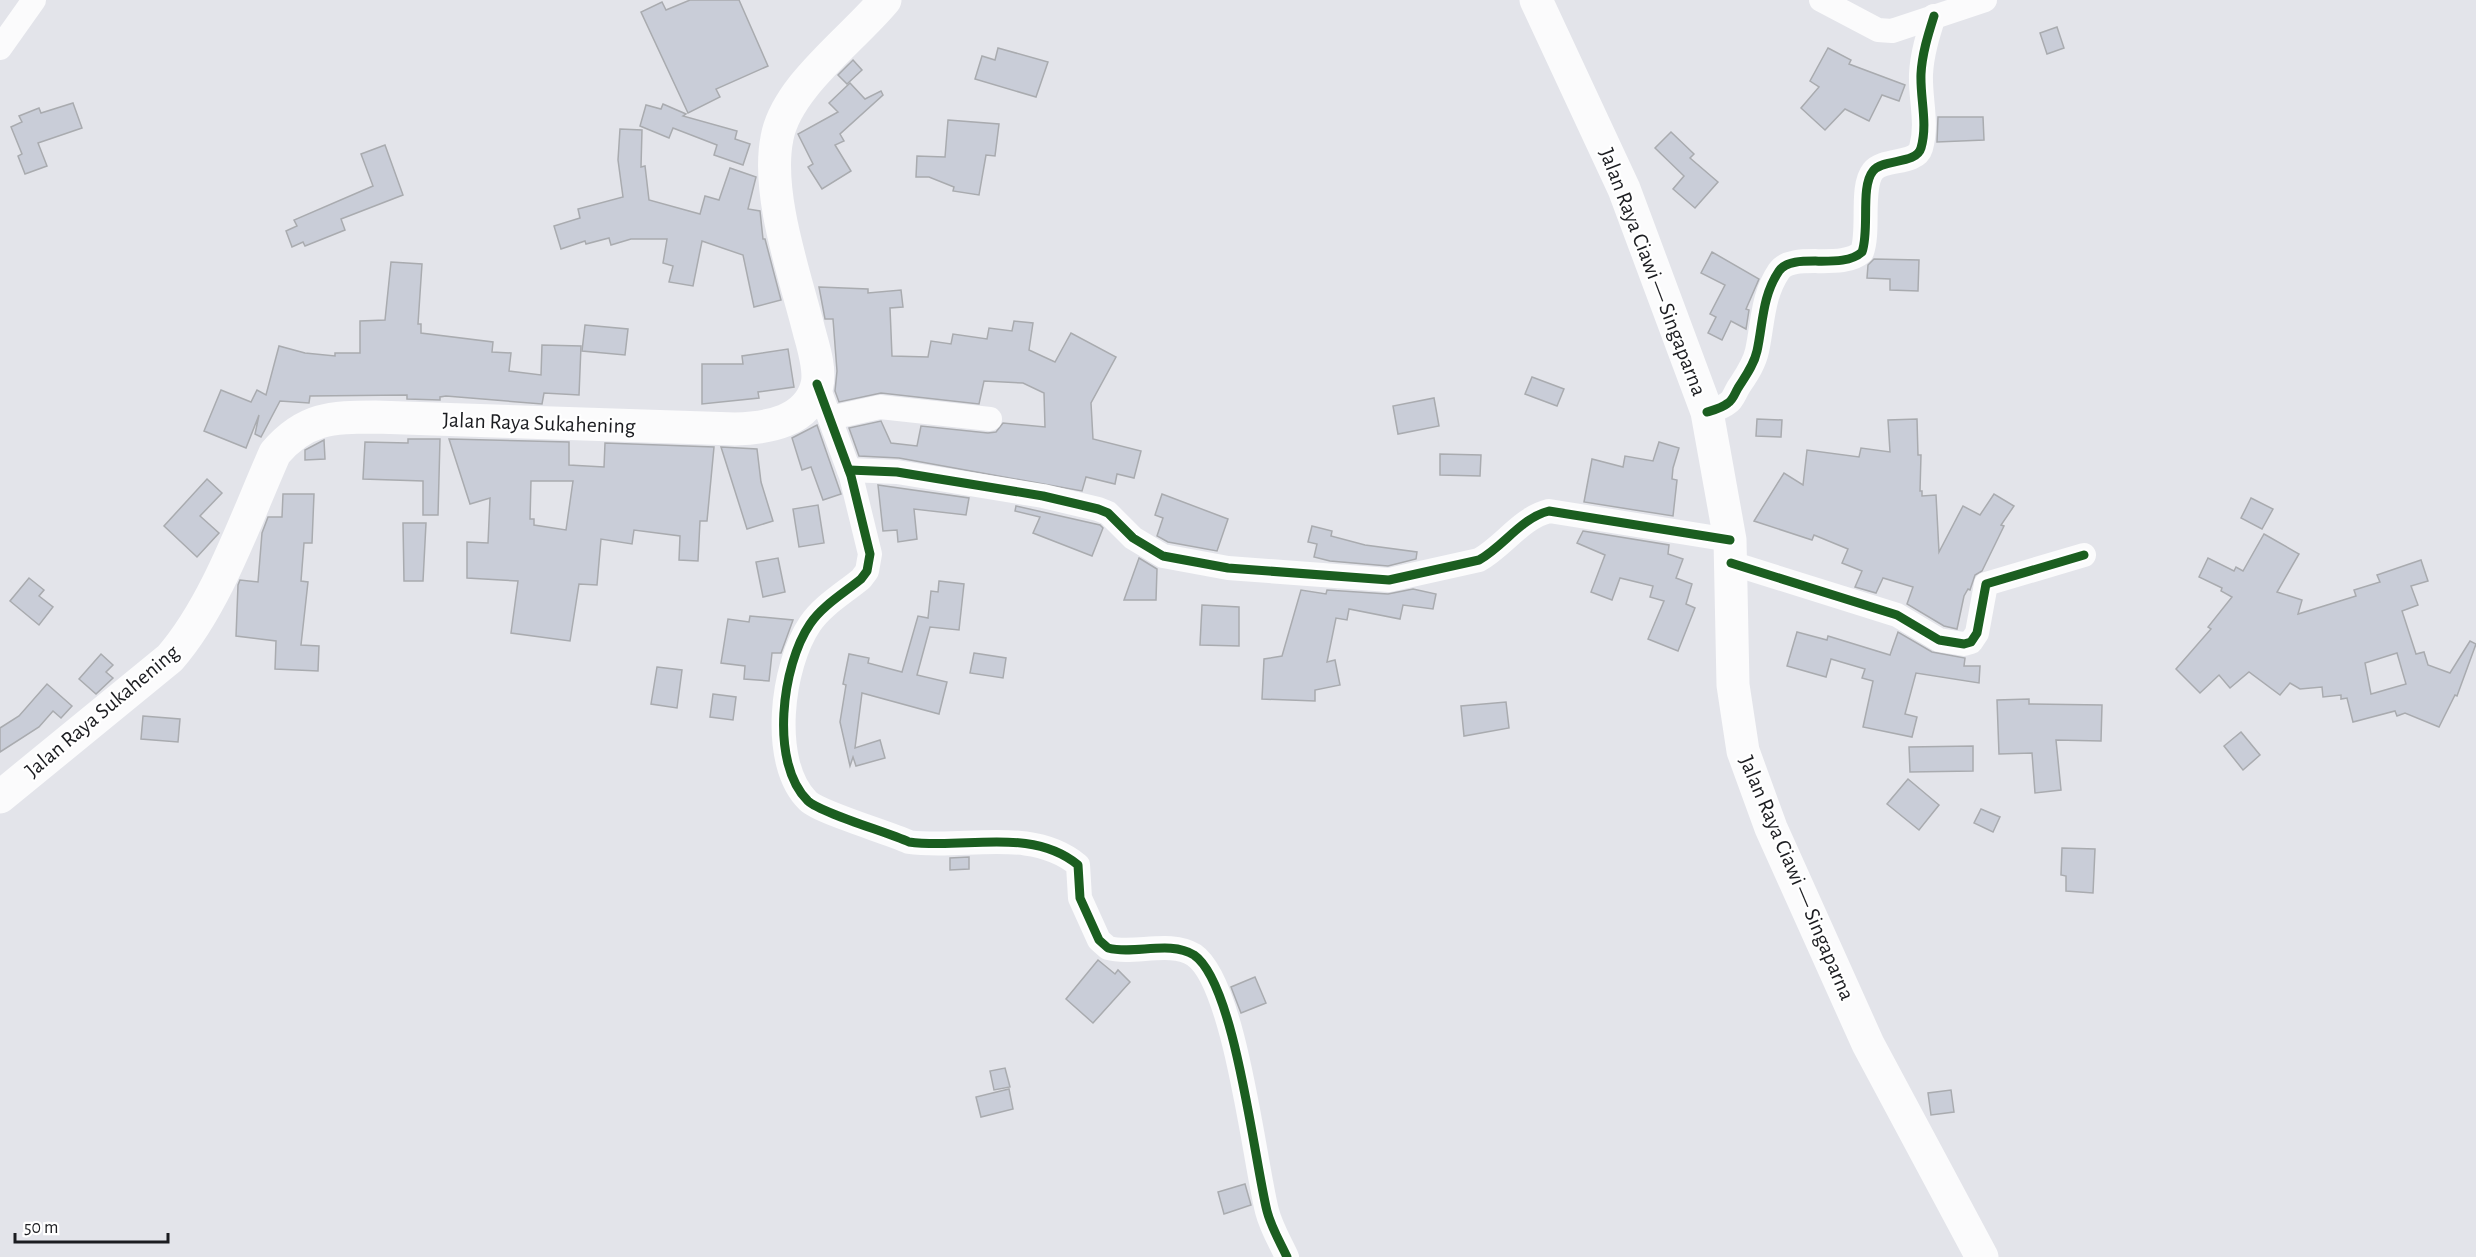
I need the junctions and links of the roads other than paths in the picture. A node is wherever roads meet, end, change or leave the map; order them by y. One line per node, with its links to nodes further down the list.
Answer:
1 (34, 0): 7 (street)
2 (1536, 0): 9 (main road, Jalan Raya Ciawi — Singaparna)
3 (1821, 0): 6 (street)
4 (1985, 0): 6 (street)
5 (872, 7): 8 (main road)
6 (1934, 16): 9 (street)
7 (0, 48)
8 (817, 384): 10 (street); 15 (main road, Jalan Raya Sukahening)
9 (1707, 412): 13 (main road, Jalan Raya Ciawi — Singaparna)
10 (830, 418): 11 (street); 12 (street)
11 (990, 419)
12 (849, 470): 13 (street); 16 (street)
13 (1730, 551): 14 (street); 17 (main road, Jalan Raya Ciawi — Singaparna)
14 (2084, 555)
15 (0, 796)
16 (1287, 1257)
17 (1982, 1257)

